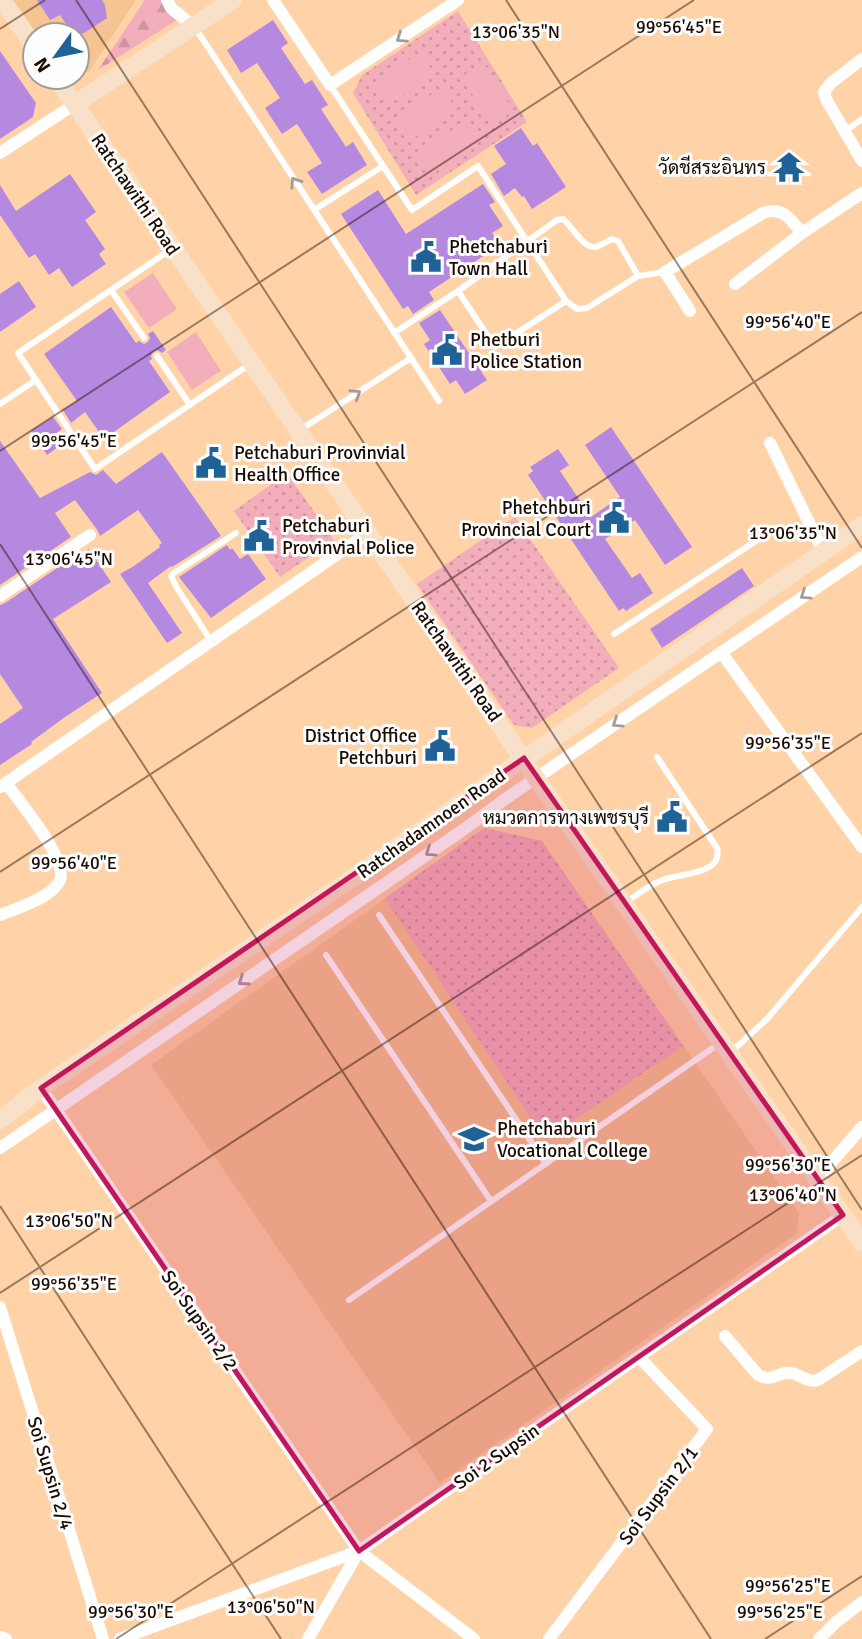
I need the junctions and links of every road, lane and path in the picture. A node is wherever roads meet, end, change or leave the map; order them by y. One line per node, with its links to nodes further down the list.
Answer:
1 (2, 0): 7 (main road)
2 (167, 0): 6 (street)
3 (273, 0): 9 (street)
4 (458, 0): 9 (street, one-way to 9)
5 (227, 2): 6 (main road)
6 (193, 26): 11 (main road); 18 (lane, one-way to 6)
7 (21, 27)
8 (862, 59): 13 (street)
9 (330, 85): 16 (lane)
10 (66, 91): 11 (main road, Ratchawithi Road)
11 (75, 104): 14 (street); 21 (main road, Ratchawithi Road)
12 (862, 119): 13 (lane)
13 (845, 131): 15 (street)
14 (0, 153)
15 (862, 161)
16 (383, 166): 18 (lane); 20 (lane)
17 (862, 193): 19 (street)
18 (314, 210): 29 (lane)
19 (802, 233): 22 (street); 24 (street)
20 (528, 241): 23 (lane); 26 (lane); 27 (lane)
21 (173, 248): 25 (lane); 33 (main road, Ratchawithi Road)
22 (665, 272): 23 (lane); 28 (street)
23 (638, 276): 27 (lane)
24 (735, 284)
25 (111, 290): 30 (lane); 34 (lane)
26 (458, 291): 27 (lane); 29 (lane)
27 (566, 301)
28 (690, 312)
29 (394, 333): 32 (lane)
30 (144, 338)
31 (156, 356): 37 (lane)
32 (411, 358): 35 (lane); 38 (lane, one-way to 32)
33 (252, 363): 37 (lane); 38 (main road, Ratchawithi Road)
34 (36, 380): 36 (lane); 37 (lane)
35 (439, 401)
36 (0, 404)
37 (190, 405)
38 (298, 431): 42 (main road, Ratchawithi Road)
39 (770, 443): 45 (street)
40 (862, 525): 45 (main road, Ratchadamnoen Road)
41 (236, 533): 49 (lane)
42 (369, 533): 49 (street); 54 (main road, Ratchawithi Road)
43 (90, 535): 47 (street)
44 (765, 535): 48 (lane)
45 (823, 551): 50 (main road, Ratchadamnoen Road)
46 (862, 556): 51 (street, one-way to 51)
47 (0, 596)
48 (614, 634)
49 (211, 641): 56 (street)
50 (693, 641): 52 (street); 54 (main road, Ratchadamnoen Road)
51 (721, 652): 52 (street); 57 (street)
52 (706, 662): 55 (street, one-way to 55)
53 (657, 757): 60 (lane)
54 (524, 758): 55 (main road, Ratchawithi Road); 58 (main road, Ratchadamnoen Road)
55 (536, 778): 59 (street, one-way to 59); 60 (main road, Ratchawithi Road)
56 (3, 785): 62 (street)
57 (862, 847)
58 (348, 880): 59 (street); 66 (main road, Ratchadamnoen Road)
59 (360, 899): 67 (street, one-way to 67)
60 (624, 903): 65 (main road, Ratchawithi Road)
61 (862, 907): 65 (lane)
62 (0, 915)
63 (379, 915): 71 (lane)
64 (326, 955): 73 (lane)
65 (726, 1047): 71 (lane); 72 (main road, Ratchawithi Road)
66 (41, 1088): 67 (street, Soi Supsin 2/2); 68 (main road, Ratchadamnoen Road)
67 (55, 1110): 70 (street); 81 (street, Soi Supsin 2/2)
68 (0, 1121)
69 (862, 1127): 72 (street)
70 (0, 1148)
71 (546, 1164): 73 (lane)
72 (818, 1178): 74 (main road, Ratchawithi Road)
73 (491, 1201): 76 (lane)
74 (843, 1215): 75 (main road, Ratchawithi Road); 80 (street, Soi 2 Supsin)
75 (862, 1243)
76 (349, 1300)
77 (0, 1307): 85 (street, Soi Supsin 2/4)
78 (725, 1336): 79 (street)
79 (862, 1352)
80 (639, 1357): 81 (street, Soi 2 Supsin); 89 (street, Soi Supsin 2/1)
81 (359, 1551): 86 (street, Soi 2 Supsin); 87 (street); 88 (street, Soi Supsin 2/2)
82 (862, 1602): 90 (street)
83 (0, 1637): 84 (street)
84 (6, 1639)
85 (103, 1639)
86 (120, 1639)
87 (308, 1639)
88 (474, 1639)
89 (549, 1639)
90 (819, 1639)

